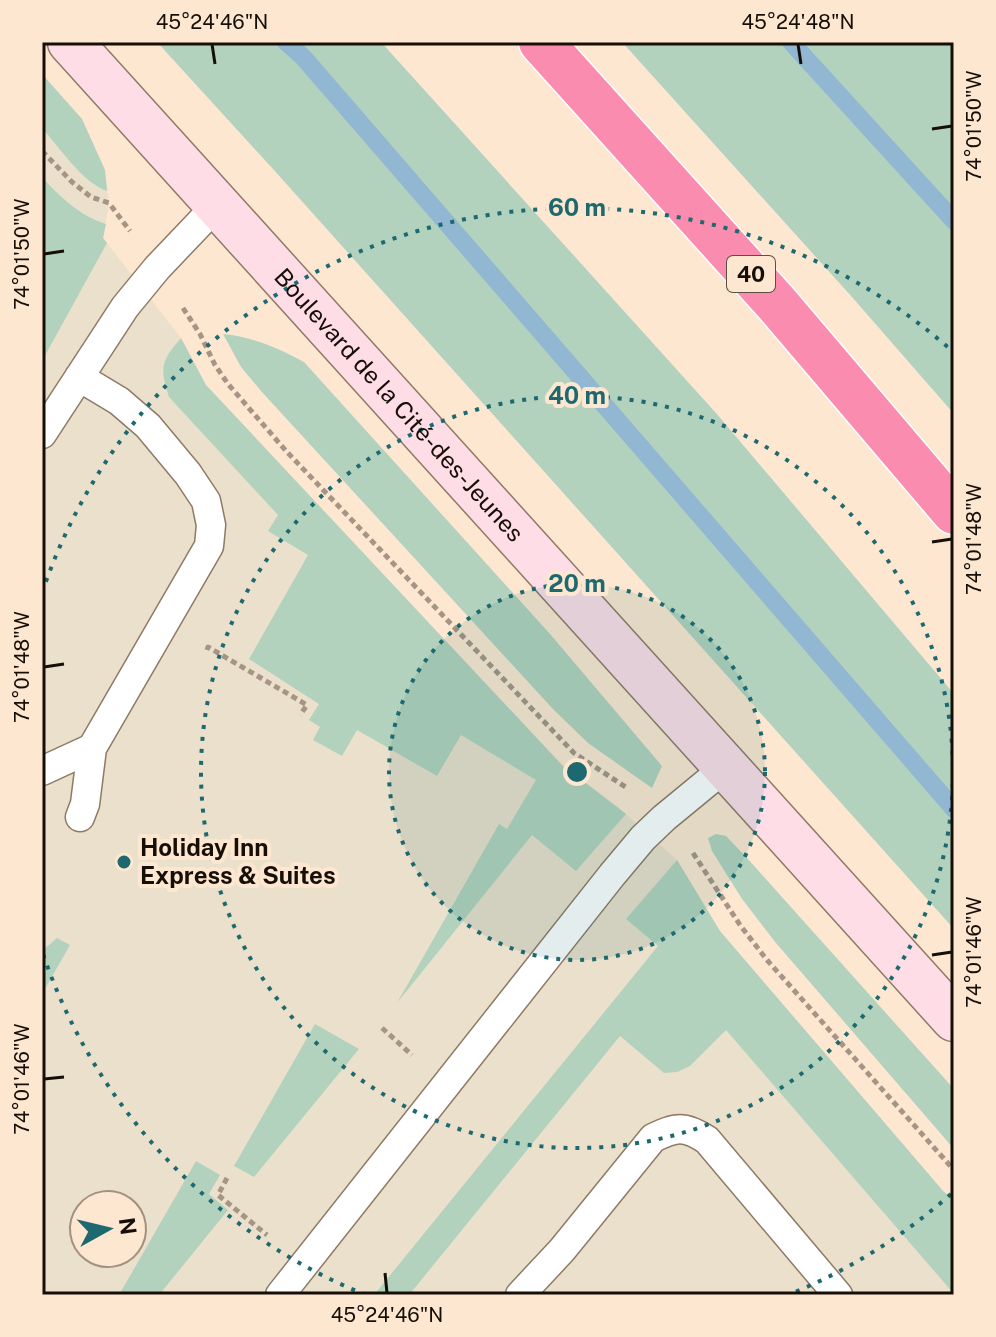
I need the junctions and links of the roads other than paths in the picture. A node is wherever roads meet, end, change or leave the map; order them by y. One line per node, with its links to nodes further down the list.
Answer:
1 (70, 42): 3 (street, Boulevard de la Cité-des-Jeunes)
2 (541, 42): 6 (highway, 40)
3 (218, 204): 4 (lane); 8 (street, Boulevard de la Cité-des-Jeunes)
4 (79, 377): 5 (lane); 7 (lane)
5 (42, 434)
6 (954, 512)
7 (92, 748): 9 (lane); 10 (lane)
8 (726, 767): 11 (street, Boulevard de la Cité-des-Jeunes); 12 (lane)
9 (42, 771)
10 (80, 817)
11 (954, 1019)
12 (280, 1295)
13 (520, 1295): 14 (lane)
14 (838, 1295)

